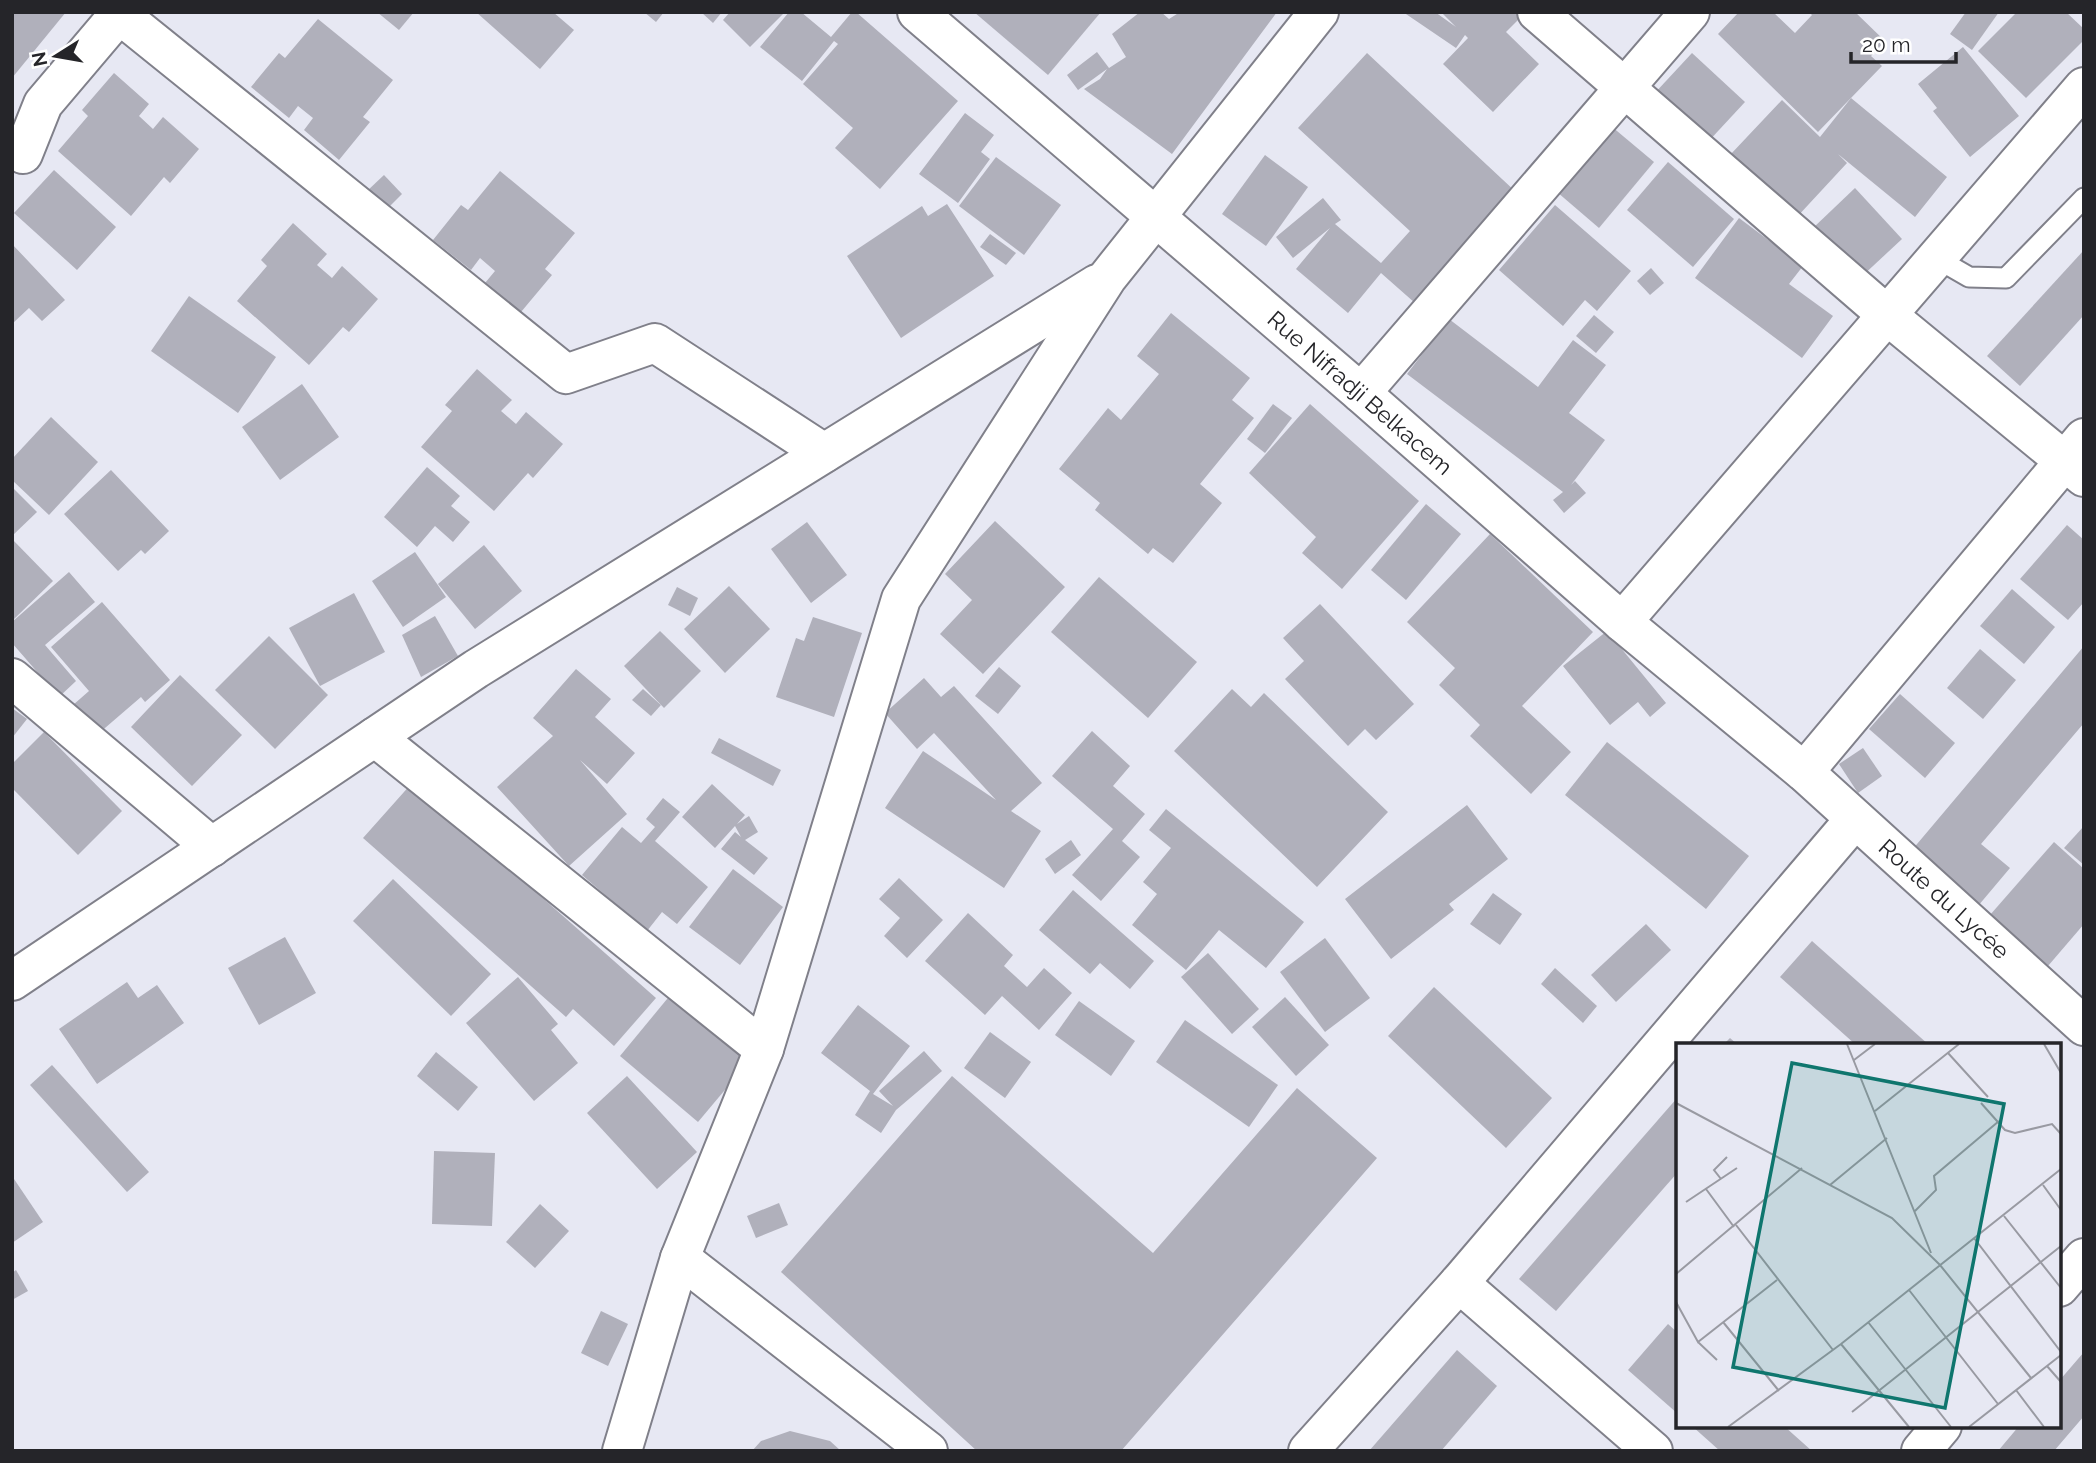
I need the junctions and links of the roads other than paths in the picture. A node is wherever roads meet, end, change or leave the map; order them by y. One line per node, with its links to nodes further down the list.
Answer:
1 (1319, 12): 10 (street)
2 (1536, 12): 7 (street)
3 (1690, 12): 7 (street)
4 (120, 13): 8 (street); 15 (street)
5 (928, 16): 10 (street, Rue Nifradji Belkacem)
6 (2084, 87): 11 (street)
7 (1625, 88): 13 (street); 14 (street)
8 (23, 154)
9 (2084, 198): 11 (lane)
10 (1154, 216): 12 (street); 14 (street, Rue Nifradji Belkacem)
11 (1937, 258): 13 (street)
12 (1107, 278): 15 (street); 25 (street)
13 (1887, 315): 16 (street); 17 (street)
14 (1361, 393): 17 (street, Rue Nifradji Belkacem)
15 (824, 453): 19 (street)
16 (2077, 458): 20 (street)
17 (1622, 622): 20 (street, Rue Nifradji Belkacem)
18 (12, 678): 22 (street)
19 (375, 737): 22 (street); 25 (street)
20 (1804, 772): 21 (street, Route du Lycée)
21 (1855, 819): 24 (street, Route du Lycée); 28 (street)
22 (212, 847): 23 (street)
23 (12, 981)
24 (2084, 1026)
25 (764, 1049): 26 (street)
26 (680, 1258): 31 (street); 32 (street)
27 (2084, 1258): 29 (street)
28 (1459, 1283): 33 (street); 34 (street)
29 (2061, 1285)
30 (1940, 1428): 35 (street)
31 (621, 1451)
32 (928, 1451)
33 (1308, 1451)
34 (1653, 1451)
35 (1921, 1451)

